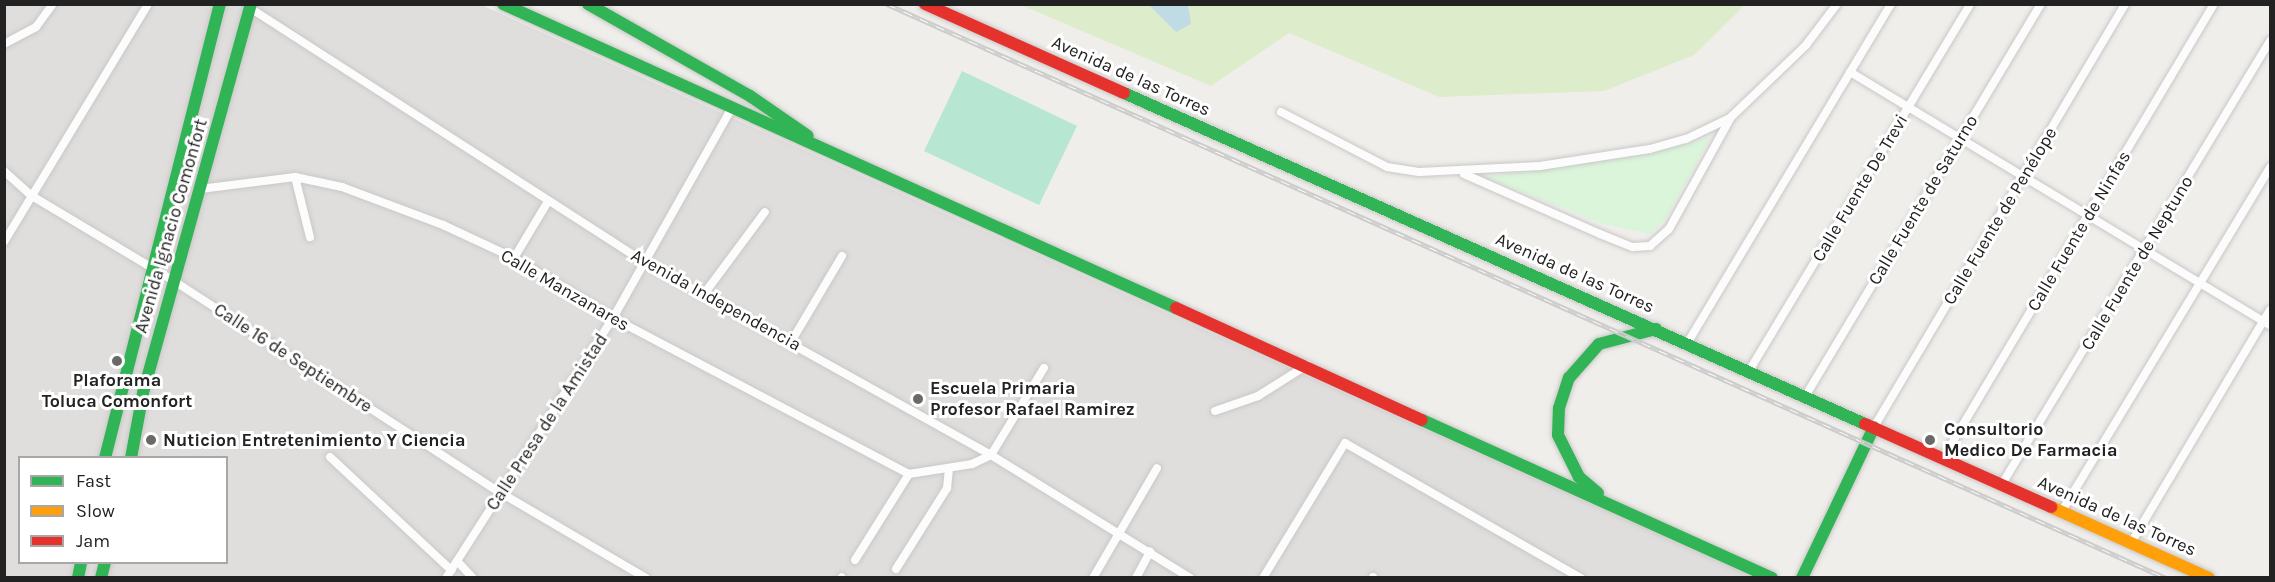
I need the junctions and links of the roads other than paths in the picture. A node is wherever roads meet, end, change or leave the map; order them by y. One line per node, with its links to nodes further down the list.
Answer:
1 (53, 4): 15 (street)
2 (148, 4): 29 (street)
3 (220, 4): 39 (main road, Avenida Ignacio Comonfort)
4 (503, 4): 18 (main road)
5 (588, 4): 22 (main road)
6 (925, 4): 46 (main road, Avenida de las Torres)
7 (1837, 4): 20 (street)
8 (1891, 4): 16 (street)
9 (1970, 4): 17 (street, Calle Fuente De Trevi)
10 (2041, 4): 21 (street, Calle Fuente de Saturno)
11 (2126, 4): 26 (street, Calle Fuente de Penélope)
12 (2214, 4): 32 (street, Calle Fuente de Ninfas)
13 (250, 6): 28 (main road, Avenida Ignacio Comonfort); 30 (street, Avenida Independencia)
14 (2271, 41): 35 (street, Calle Fuente de Neptuno)
15 (4, 44)
16 (1850, 72): 17 (street); 48 (street)
17 (1908, 106): 21 (street); 51 (street, Calle Fuente De Trevi)
18 (732, 108): 22 (main road); 38 (street, Calle Presa de la Amistad)
19 (1281, 112): 25 (street)
20 (1730, 118): 25 (street); 25 (street)
21 (1961, 137): 26 (street); 52 (street, Calle Fuente de Saturno)
22 (824, 148): 49 (main road)
23 (2271, 167): 41 (street)
24 (4, 171): 29 (street, Calle 16 de Septiembre)
25 (1461, 172)
26 (2024, 176): 32 (street); 54 (street, Calle Fuente de Penélope)
27 (295, 177): 28 (street, Calle Manzanares); 33 (street); 37 (street, Calle Manzanares)
28 (200, 189): 40 (main road, Avenida Ignacio Comonfort)
29 (32, 196): 34 (street); 39 (street, Calle 16 de Septiembre)
30 (548, 203): 37 (street); 38 (street, Avenida Independencia)
31 (765, 212): 42 (street)
32 (2089, 214): 35 (street); 59 (street, Calle Fuente de Ninfas)
33 (310, 237)
34 (4, 242)
35 (2146, 248): 41 (street); 63 (street, Calle Fuente de Neptuno)
36 (842, 256): 47 (street)
37 (514, 258): 44 (street, Calle Manzanares)
38 (646, 263): 42 (street, Avenida Independencia); 44 (street, Calle Presa de la Amistad)
39 (151, 266): 40 (street, Calle 16 de Septiembre); 56 (main road, Avenida Ignacio Comonfort)
40 (174, 281): 57 (main road, Avenida Ignacio Comonfort); 64 (street, Calle 16 de Septiembre)
41 (2202, 282): 45 (street); 66 (street)
42 (704, 294): 47 (street, Avenida Independencia)
43 (2271, 310): 45 (street)
44 (614, 318): 62 (street, Calle Manzanares); 64 (street, Calle Presa de la Amistad)
45 (2267, 323): 68 (street)
46 (1656, 328): 48 (main road, Avenida de las Torres); 65 (main road)
47 (791, 342): 55 (street, Avenida Independencia)
48 (1688, 342): 51 (main road, Avenida de las Torres)
49 (1307, 365): 53 (street); 65 (main road)
50 (1044, 368): 55 (street)
51 (1749, 370): 52 (main road, Avenida de las Torres)
52 (1806, 395): 54 (main road, Avenida de las Torres)
53 (1215, 411)
54 (1874, 427): 59 (main road, Avenida de las Torres); 82 (main road)
55 (991, 455): 61 (street); 67 (street, Avenida Independencia)
56 (105, 456)
57 (130, 456)
58 (330, 457): 73 (street)
59 (1943, 458): 63 (main road, Avenida de las Torres)
60 (1157, 468): 67 (street)
61 (949, 469): 62 (street); 72 (street)
62 (909, 474): 70 (street)
63 (2002, 484): 66 (main road, Avenida de las Torres)
64 (501, 493): 71 (street, Calle Presa de la Amistad); 75 (street, Calle 16 de Septiembre)
65 (1613, 505): 81 (main road)
66 (2062, 511): 68 (main road, Avenida de las Torres)
67 (1118, 534): 69 (street, Avenida Independencia); 76 (street)
68 (2131, 543): 83 (main road, Avenida de las Torres)
69 (1150, 552): 77 (street); 78 (street, Avenida Independencia)
70 (855, 560)
71 (458, 561): 73 (street, Calle Presa de la Amistad); 74 (street)
72 (896, 569)
73 (449, 574)
74 (473, 578)
75 (646, 578)
76 (1093, 578)
77 (1136, 578)
78 (1190, 578)
79 (1263, 578): 80 (street)
80 (1581, 578)
81 (1772, 578)
82 (1802, 578)
83 (2209, 578)

